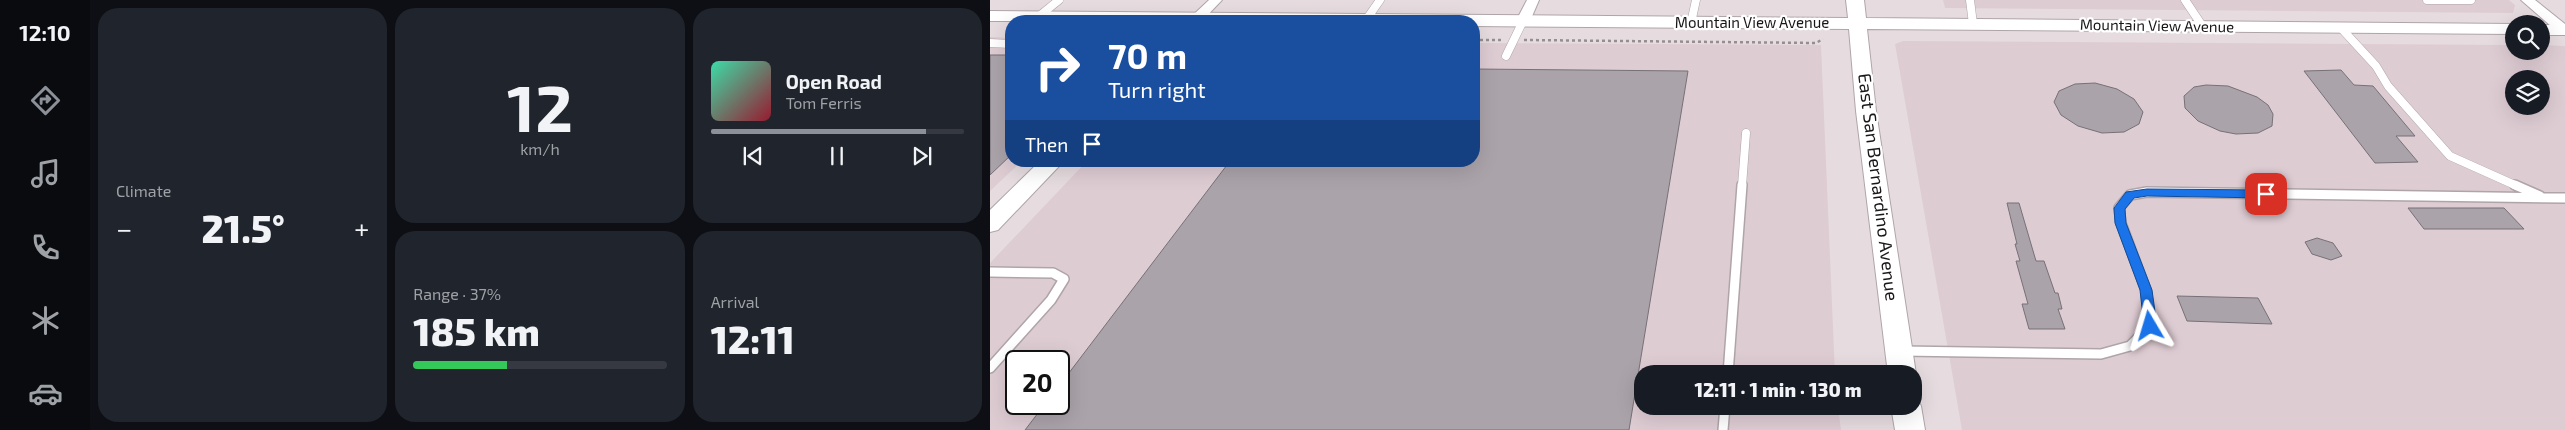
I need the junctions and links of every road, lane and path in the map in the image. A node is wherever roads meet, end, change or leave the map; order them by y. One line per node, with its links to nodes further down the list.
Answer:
1 (1060, 0): 12 (lane)
2 (1216, 0): 13 (street)
3 (1380, 0): 14 (lane)
4 (1533, 0): 18 (street)
5 (1696, 0): 19 (lane)
6 (1855, 0): 20 (main road, East San Bernardino Avenue)
7 (1970, 0): 21 (lane)
8 (2185, 0): 22 (lane)
9 (2427, 0): 10 (lane)
10 (2471, 0)
11 (2527, 0): 26 (street)
12 (1041, 15)
13 (1201, 15)
14 (1370, 15)
15 (990, 16): 16 (main road, Mountain View Avenue)
16 (1005, 16)
17 (1480, 21): 18 (main road, Mountain View Avenue)
18 (1523, 21): 19 (main road, Mountain View Avenue); 29 (lane)
19 (1691, 23): 20 (main road, Mountain View Avenue)
20 (1858, 24): 21 (main road, Mountain View Avenue); 39 (main road, East San Bernardino Avenue)
21 (1973, 24): 22 (main road, Mountain View Avenue)
22 (2203, 27): 23 (main road, Mountain View Avenue)
23 (2341, 28): 24 (main road, Mountain View Avenue); 35 (lane)
24 (2505, 29)
25 (2550, 30): 26 (main road)
26 (2565, 30)
27 (1823, 39): 29 (path)
28 (1480, 40): 29 (path)
29 (1514, 40): 32 (lane)
30 (990, 44): 31 (lane)
31 (1005, 44)
32 (1506, 56)
33 (1746, 133): 40 (lane)
34 (1047, 167): 37 (main road)
35 (2545, 198): 36 (lane); 39 (lane)
36 (2565, 198)
37 (990, 224)
38 (990, 272): 41 (lane)
39 (1900, 363)
40 (1729, 365)
41 (990, 368)
42 (1724, 415): 44 (lane)
43 (1908, 415): 45 (main road)
44 (1723, 430)
45 (1910, 430)

